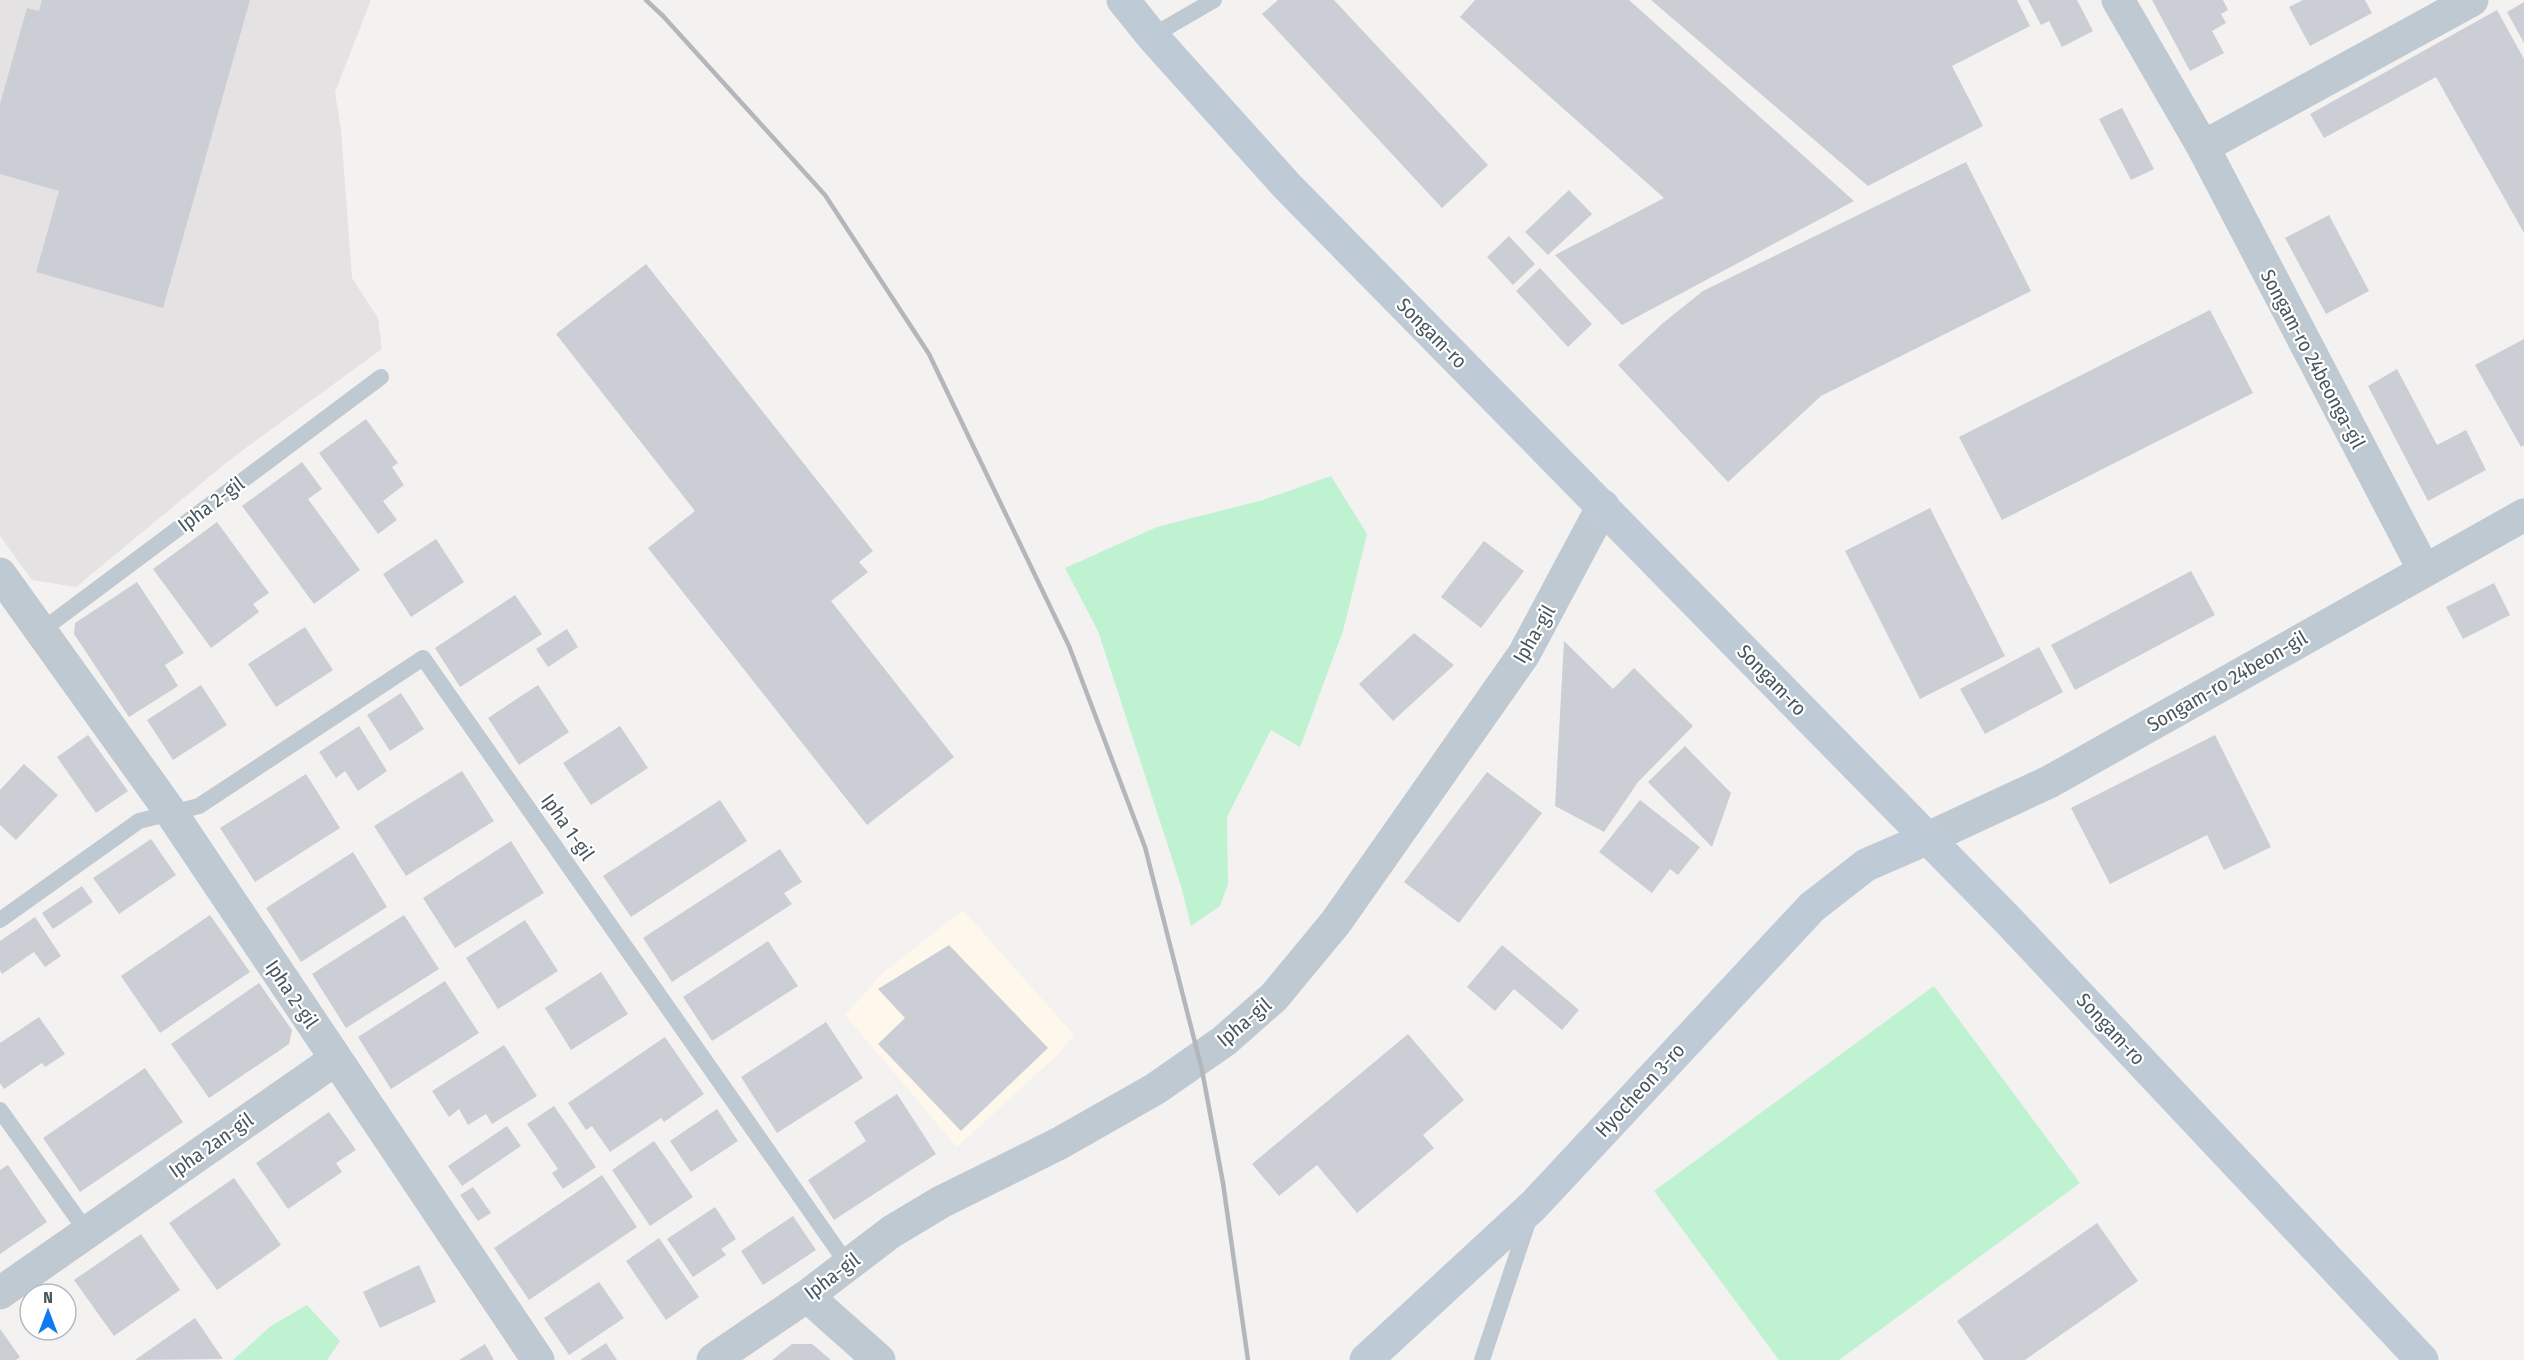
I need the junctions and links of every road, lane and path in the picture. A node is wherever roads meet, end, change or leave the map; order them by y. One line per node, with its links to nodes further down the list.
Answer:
1 (1123, 0): 5 (main road, Songam-ro)
2 (1214, 0): 5 (lane)
3 (2118, 0): 6 (street, Songam-ro 24beonga-gil)
4 (2472, 0): 6 (street)
5 (1152, 36): 8 (main road, Songam-ro)
6 (2203, 147): 10 (street, Songam-ro 24beonga-gil)
7 (381, 377): 12 (lane, Ipha 2-gil)
8 (1603, 506): 14 (main road, Songam-ro); 20 (street, Ipha-gil)
9 (2524, 515): 10 (street, Songam-ro 24beon-gil)
10 (2424, 570): 14 (street, Songam-ro 24beon-gil)
11 (0, 574): 12 (street, Ipha 2-gil)
12 (41, 631): 13 (street, Ipha 2-gil)
13 (172, 814): 15 (lane); 16 (street, Ipha 2-gil); 20 (lane, Ipha 1-gil)
14 (1926, 839): 18 (main road, Hyocheon 3-ro); 28 (main road, Songam-ro)
15 (0, 920)
16 (336, 1059): 19 (street, Ipha 2an-gil); 23 (street, Ipha 2-gil)
17 (0, 1110): 19 (lane)
18 (1534, 1205): 26 (main road, Hyocheon 3-ro); 27 (lane)
19 (87, 1232): 21 (street, Ipha 2an-gil)
20 (848, 1264): 22 (street, Ipha-gil)
21 (0, 1293)
22 (807, 1296): 24 (street, Ipha-gil); 25 (street)
23 (538, 1360)
24 (713, 1360)
25 (879, 1360)
26 (1366, 1360)
27 (1482, 1360)
28 (2422, 1360)

